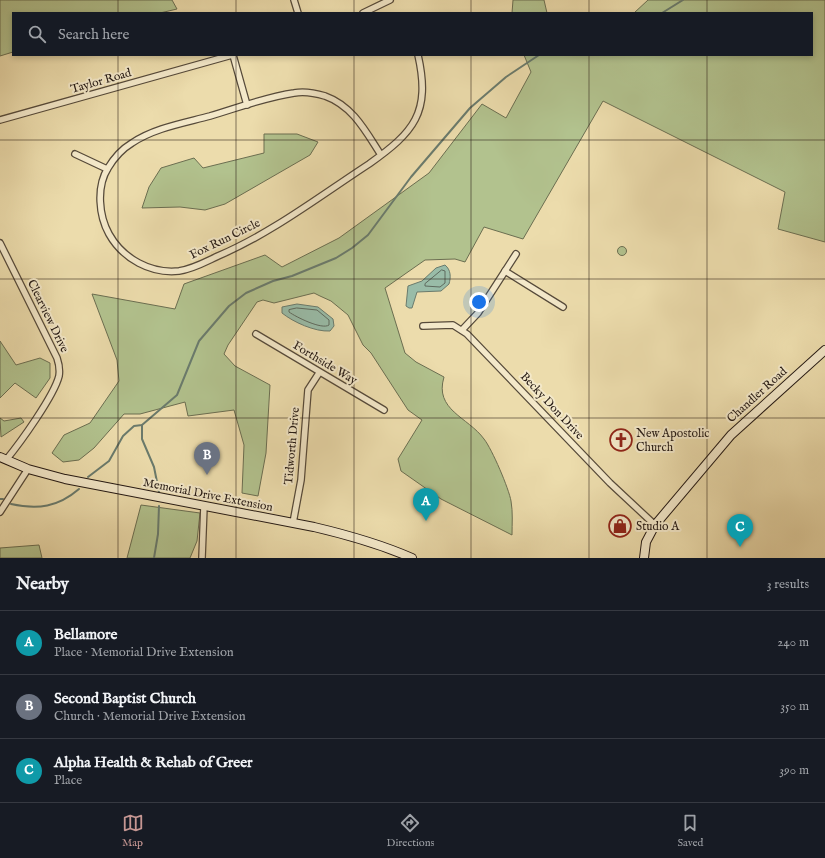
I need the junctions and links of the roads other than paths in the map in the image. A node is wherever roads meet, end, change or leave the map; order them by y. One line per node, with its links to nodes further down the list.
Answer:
1 (294, 0): 3 (street)
2 (390, 0): 4 (street)
3 (298, 12)
4 (365, 12)
5 (228, 56): 9 (street, Taylor Road)
6 (232, 56): 8 (street)
7 (418, 56): 11 (street)
8 (247, 105): 11 (street, Fox Run Circle); 12 (street, Fox Run Circle)
9 (0, 120)
10 (75, 154): 12 (street)
11 (381, 155): 12 (street, Fox Run Circle)
12 (107, 169)
13 (0, 243): 23 (street, Clearview Drive)
14 (516, 254): 15 (street)
15 (505, 271): 16 (street); 18 (street)
16 (563, 307)
17 (424, 326): 18 (street, Becky Don Drive)
18 (462, 330): 28 (street, Becky Don Drive)
19 (256, 334): 21 (street, Forthside Way)
20 (825, 350): 28 (street, Chandler Road)
21 (320, 373): 22 (street, Forthside Way); 27 (street, Tidworth Drive)
22 (384, 410)
23 (3, 458): 24 (street, Memorial Drive Extension)
24 (28, 469): 25 (street, Memorial Drive Extension); 26 (street)
25 (204, 506): 27 (street, Memorial Drive Extension); 29 (street)
26 (0, 512)
27 (292, 523): 30 (street, Memorial Drive Extension)
28 (655, 525): 31 (street, Chandler Road)
29 (202, 558)
30 (412, 558)
31 (644, 558)

